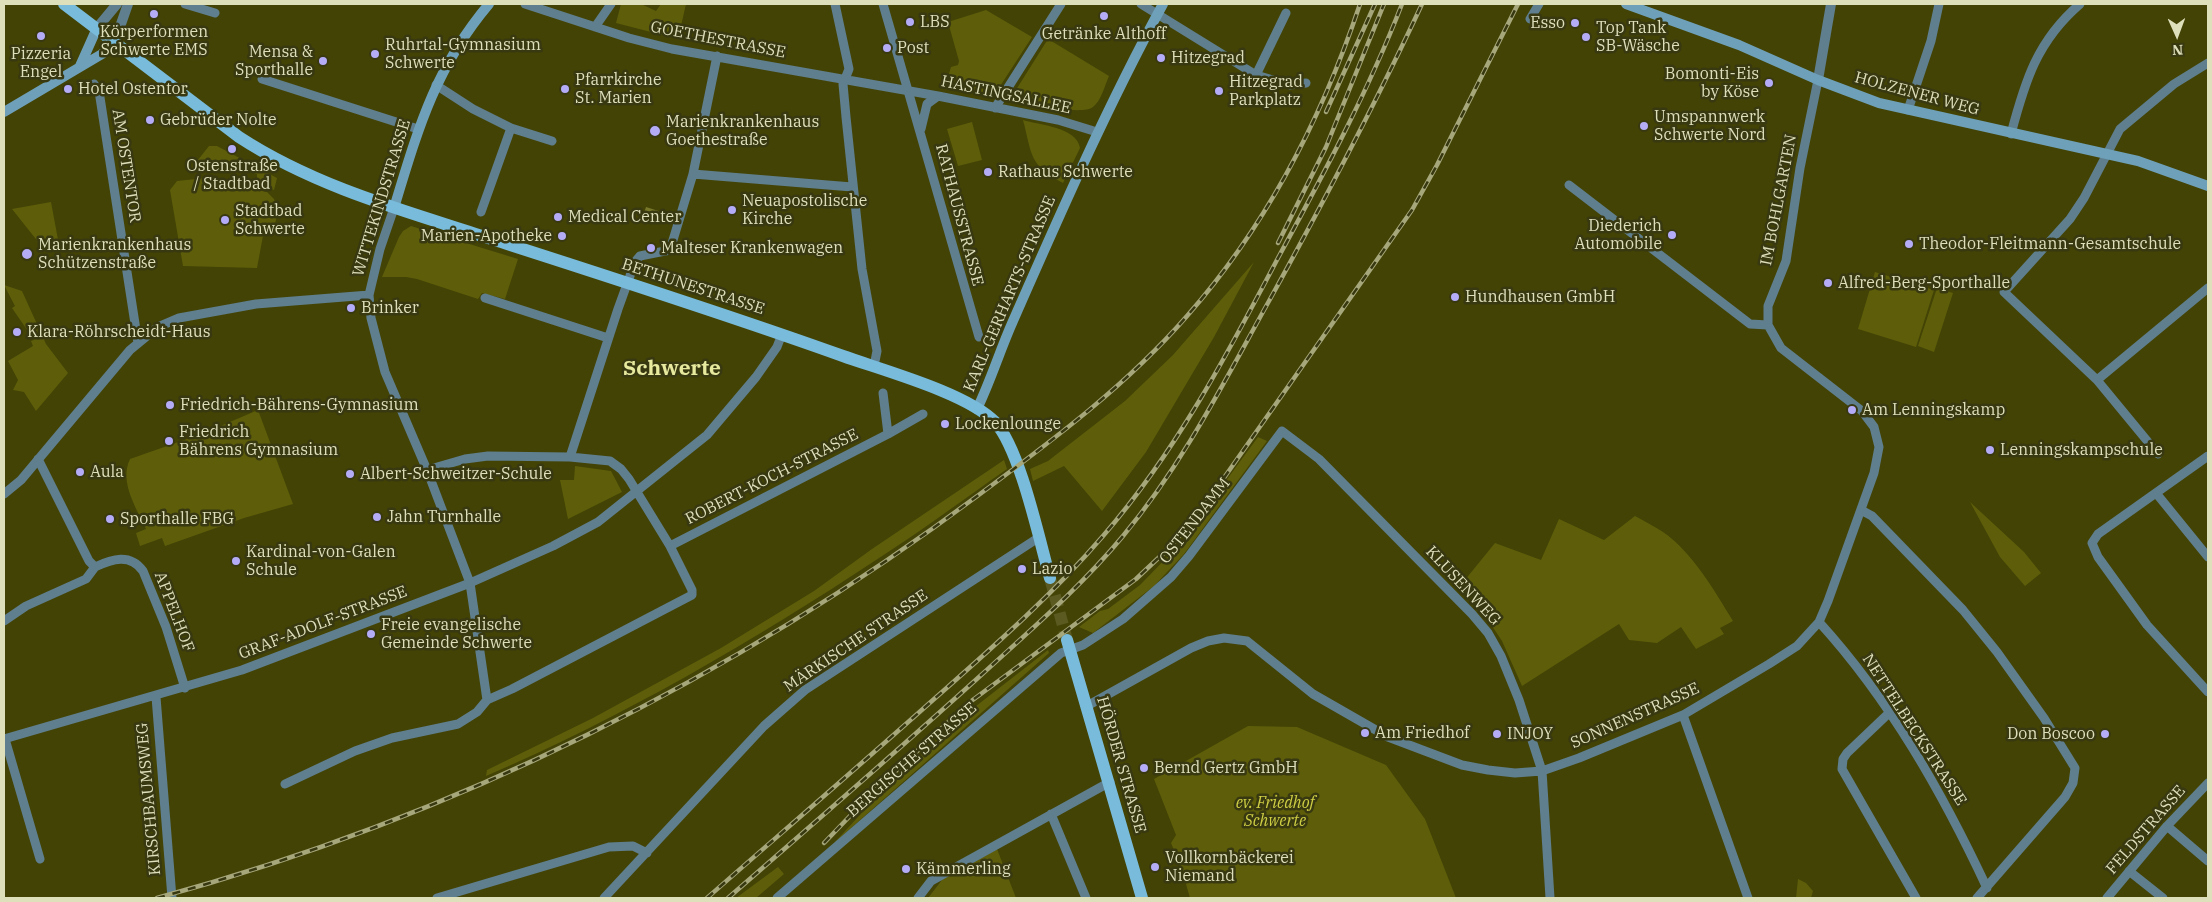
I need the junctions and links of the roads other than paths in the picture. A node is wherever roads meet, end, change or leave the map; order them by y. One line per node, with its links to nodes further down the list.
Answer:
1 (64, 4): 23 (main road)
2 (117, 4): 23 (street)
3 (128, 4): 24 (street)
4 (185, 4): 18 (street)
5 (489, 4): 34 (main road, WITTEKINDSTRASSE)
6 (526, 4): 22 (street, GOETHESTRASSE)
7 (611, 4): 22 (street)
8 (835, 4): 30 (street)
9 (883, 4): 35 (street, RATHAUSSTRASSE)
10 (1061, 4): 37 (street)
11 (1141, 4): 20 (street)
12 (1163, 4): 20 (main road, KARL-GERHARTS-STRASSE)
13 (1539, 4): 21 (street)
14 (1626, 4): 31 (main road, HOLZENER WEG)
15 (1830, 4): 31 (street)
16 (1939, 4): 38 (street)
17 (2080, 4): 44 (street)
18 (214, 13)
19 (1286, 13): 28 (street)
20 (1157, 14): 28 (street); 43 (main road, KARL-GERHARTS-STRASSE)
21 (1530, 19)
22 (594, 27): 25 (street, GOETHESTRASSE)
23 (97, 28): 24 (main road); 27 (main road)
24 (114, 40): 27 (main road); 51 (main road, BETHUNESTRASSE)
25 (717, 56): 30 (street, GOETHESTRASSE); 47 (street)
26 (2208, 62): 46 (street)
27 (80, 66): 39 (main road)
28 (1256, 75): 33 (street)
29 (262, 79): 41 (street)
30 (846, 79): 35 (street, GOETHESTRASSE); 50 (street)
31 (1818, 80): 38 (main road, HOLZENER WEG); 57 (street, IM BOHLGARTEN)
32 (94, 84): 61 (street, AM OSTENTOR)
33 (1306, 84)
34 (436, 85): 40 (street); 41 (main road, WITTEKINDSTRASSE)
35 (908, 90): 36 (street, HASTINGSALLEE); 42 (street, RATHAUSSTRASSE)
36 (938, 96): 37 (street, HASTINGSALLEE); 42 (street, RATHAUSSTRASSE)
37 (995, 108): 43 (street, HASTINGSALLEE)
38 (1908, 110): 44 (main road, HOLZENER WEG)
39 (4, 112)
40 (510, 128): 45 (street); 52 (street)
41 (418, 129): 51 (main road, WITTEKINDSTRASSE)
42 (920, 130): 59 (street, RATHAUSSTRASSE)
43 (1097, 132): 65 (main road, KARL-GERHARTS-STRASSE)
44 (2011, 134): 46 (main road, HOLZENER WEG)
45 (552, 141)
46 (2106, 153): 49 (main road, HOLZENER WEG); 63 (street)
47 (694, 174): 50 (street); 53 (street)
48 (1569, 185): 57 (street)
49 (2208, 186)
50 (852, 187): 62 (street)
51 (394, 208): 53 (main road, BETHUNESTRASSE); 55 (street, WITTEKINDSTRASSE)
52 (481, 212)
53 (627, 283): 58 (main road, BETHUNESTRASSE); 60 (street)
54 (2208, 288): 63 (street)
55 (369, 295): 61 (street); 73 (street, WITTEKINDSTRASSE)
56 (485, 298): 60 (street)
57 (1768, 325): 77 (street, SONNENSTRASSE)
58 (782, 334): 62 (main road, BETHUNESTRASSE); 74 (street, GRAF-ADOLF-STRASSE)
59 (979, 337)
60 (608, 338): 71 (street)
61 (138, 343): 72 (street)
62 (874, 366): 65 (main road, BETHUNESTRASSE)
63 (2097, 380): 69 (street)
64 (883, 393): 68 (street)
65 (977, 409): 78 (main road)
66 (923, 414): 68 (street, ROBERT-KOCH-STRASSE)
67 (1282, 431): 86 (street, OSTENDAMM); 95 (street, KLUSENWEG)
68 (888, 434): 79 (street, ROBERT-KOCH-STRASSE)
69 (2158, 454)
70 (2208, 456): 75 (street)
71 (570, 457): 73 (street); 74 (street)
72 (38, 459): 76 (street); 81 (street)
73 (427, 470): 83 (street, WITTEKINDSTRASSE)
74 (636, 492): 79 (street); 83 (street, GRAF-ADOLF-STRASSE)
75 (2156, 493): 80 (street); 88 (street)
76 (4, 494)
77 (1861, 510): 85 (street, SONNENSTRASSE); 105 (street)
78 (1038, 538): 82 (main road); 101 (street, MÄRKISCHE STRASSE)
79 (670, 546): 90 (street)
80 (2208, 557)
81 (94, 567): 84 (street, APPELHOF); 87 (street, APPELHOF)
82 (1050, 578)
83 (470, 582): 87 (street, GRAF-ADOLF-STRASSE); 90 (street, WITTEKINDSTRASSE)
84 (4, 621)
85 (1819, 622): 92 (street, NETTELBECKSTRASSE); 93 (street, SONNENSTRASSE)
86 (1069, 644): 91 (main road, HÖRDER STRASSE); 109 (street, BERGISCHE STRASSE)
87 (185, 688): 89 (street, GRAF-ADOLF-STRASSE)
88 (2208, 692)
89 (156, 697): 94 (street, GRAF-ADOLF-STRASSE); 106 (street, KIRSCHBAUMSWEG)
90 (487, 700): 98 (street)
91 (1087, 706): 95 (street, SONNENSTRASSE); 96 (main road, HÖRDER STRASSE)
92 (1888, 713): 105 (street, NETTELBECKSTRASSE); 115 (street)
93 (1683, 715): 95 (street, SONNENSTRASSE); 114 (street)
94 (4, 739): 102 (street)
95 (1542, 771): 113 (street, KLUSENWEG)
96 (1110, 782): 99 (street); 112 (main road, HÖRDER STRASSE)
97 (2208, 783): 100 (street, FELDSTRASSE)
98 (285, 784)
99 (1051, 814): 110 (street); 111 (street)
100 (2167, 826): 103 (street); 104 (street, FELDSTRASSE)
101 (647, 853): 107 (street); 108 (street, MÄRKISCHE STRASSE)
102 (40, 859)
103 (2208, 861)
104 (2129, 871): 117 (street, FELDSTRASSE); 118 (street)
105 (1987, 888): 116 (street)
106 (172, 898)
107 (437, 898)
108 (604, 898)
109 (777, 898)
110 (918, 898)
111 (1086, 898)
112 (1142, 898)
113 (1550, 898)
114 (1748, 898)
115 (1916, 898)
116 (1977, 898)
117 (2107, 898)
118 (2163, 898)

